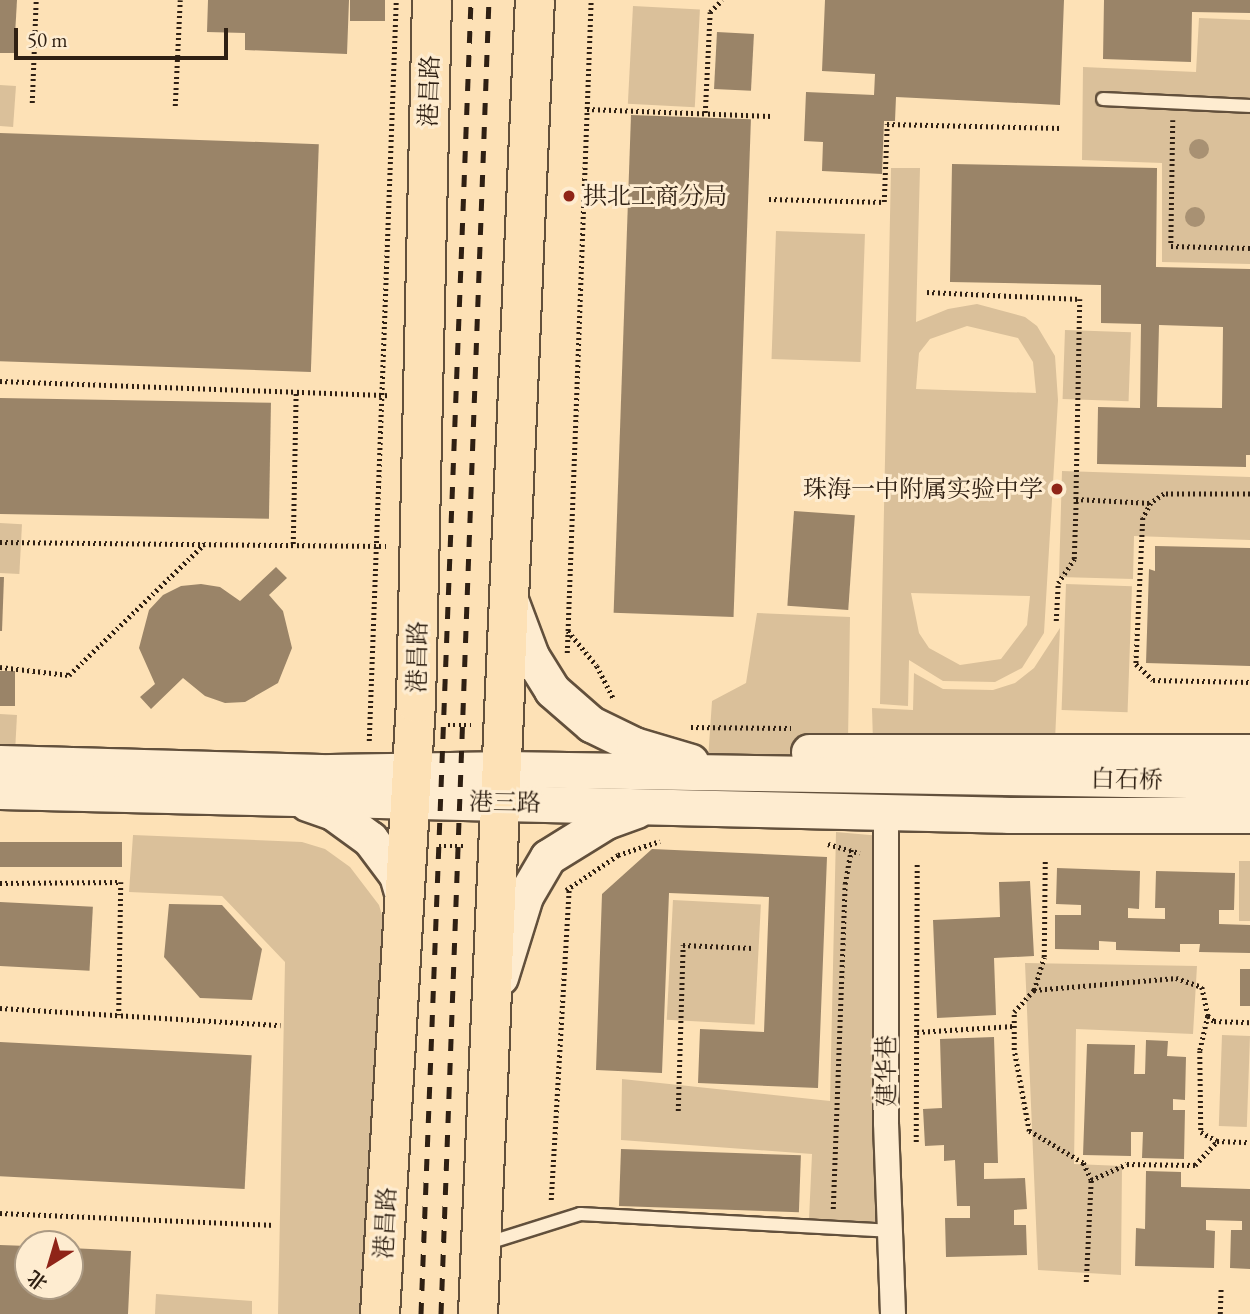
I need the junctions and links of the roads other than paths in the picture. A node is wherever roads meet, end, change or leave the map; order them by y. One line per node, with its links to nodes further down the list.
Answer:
1 (432, 0): 9 (main road, 港昌路)
2 (535, 0): 5 (main road)
3 (1103, 99): 4 (lane)
4 (1250, 106)
5 (510, 600): 10 (main road); 11 (main road)
6 (1250, 751): 11 (main road)
7 (0, 763): 9 (main road)
8 (1250, 781): 11 (main road, 白石桥)
9 (412, 784): 10 (main road, 港三路); 13 (main road, 港三路); 19 (main road, 港昌路)
10 (504, 786): 11 (main road); 14 (main road, 港三路); 20 (main road)
11 (730, 790): 14 (main road, 港三路); 15 (main road, 港三路); 18 (main road)
12 (0, 791): 13 (main road, 港三路)
13 (279, 796): 19 (main road)
14 (654, 805): 20 (main road)
15 (1010, 815): 16 (main road, 白石桥)
16 (1250, 815)
17 (1250, 835): 18 (main road)
18 (886, 845): 21 (street, 建华巷)
19 (404, 899): 23 (main road, 港昌路)
20 (495, 993): 22 (main road)
21 (889, 1231): 22 (lane); 25 (street, 建华巷)
22 (481, 1245): 24 (main road)
23 (380, 1314)
24 (478, 1314)
25 (894, 1314)

